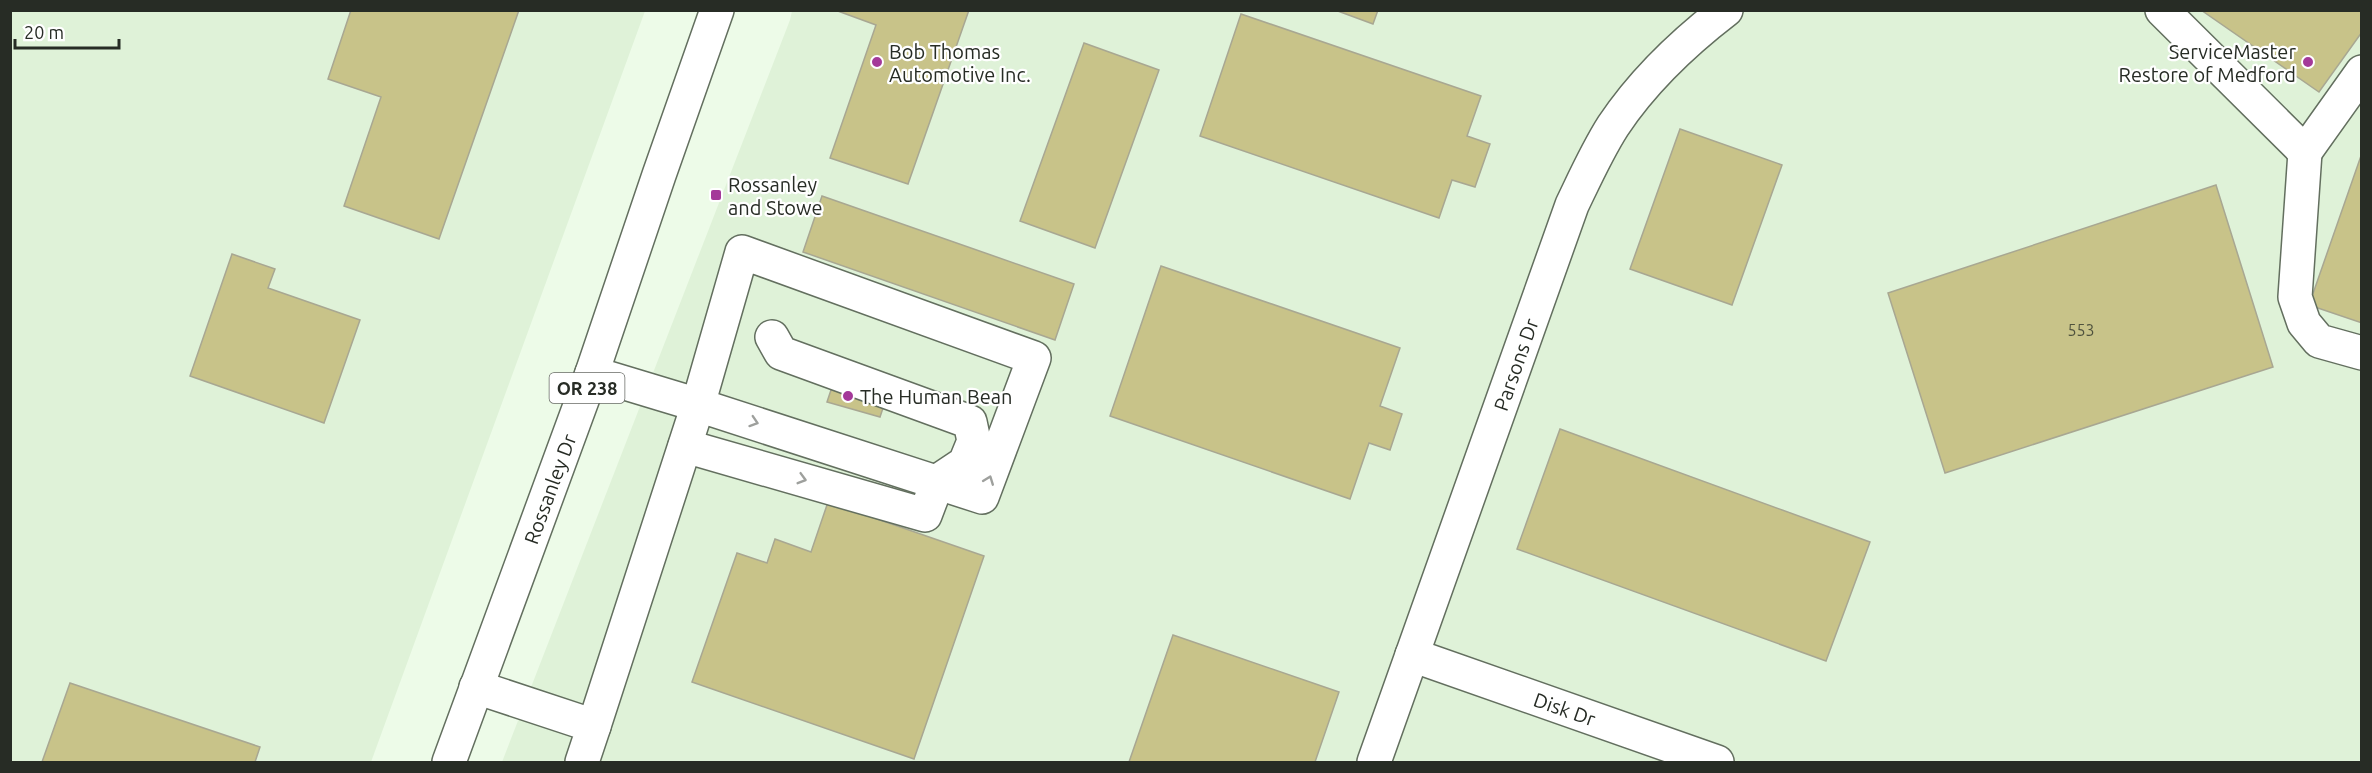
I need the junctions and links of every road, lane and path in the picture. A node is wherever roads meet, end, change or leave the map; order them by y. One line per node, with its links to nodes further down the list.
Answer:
1 (717, 10): 9 (street, Rossanley Dr / OR 238)
2 (1726, 10): 14 (street, Parsons Dr)
3 (2162, 10): 5 (street)
4 (2361, 72): 5 (street)
5 (2305, 152): 8 (street)
6 (722, 322): 7 (street); 10 (street); 11 (street)
7 (772, 337): 11 (street); 13 (street)
8 (2361, 352)
9 (592, 373): 10 (street); 15 (street, Rossanley Dr / OR 238)
10 (698, 405): 12 (street); 13 (street, one-way to 13)
11 (1012, 418): 13 (street, one-way to 11)
12 (685, 446): 13 (street, one-way to 13); 16 (street)
13 (938, 481)
14 (1413, 655): 19 (street, Parsons Dr); 20 (street, Disk Dr)
15 (476, 687): 16 (street); 17 (street, Rossanley Dr / OR 238)
16 (594, 726): 18 (street)
17 (449, 762)
18 (582, 762)
19 (1374, 762)
20 (1717, 762)

